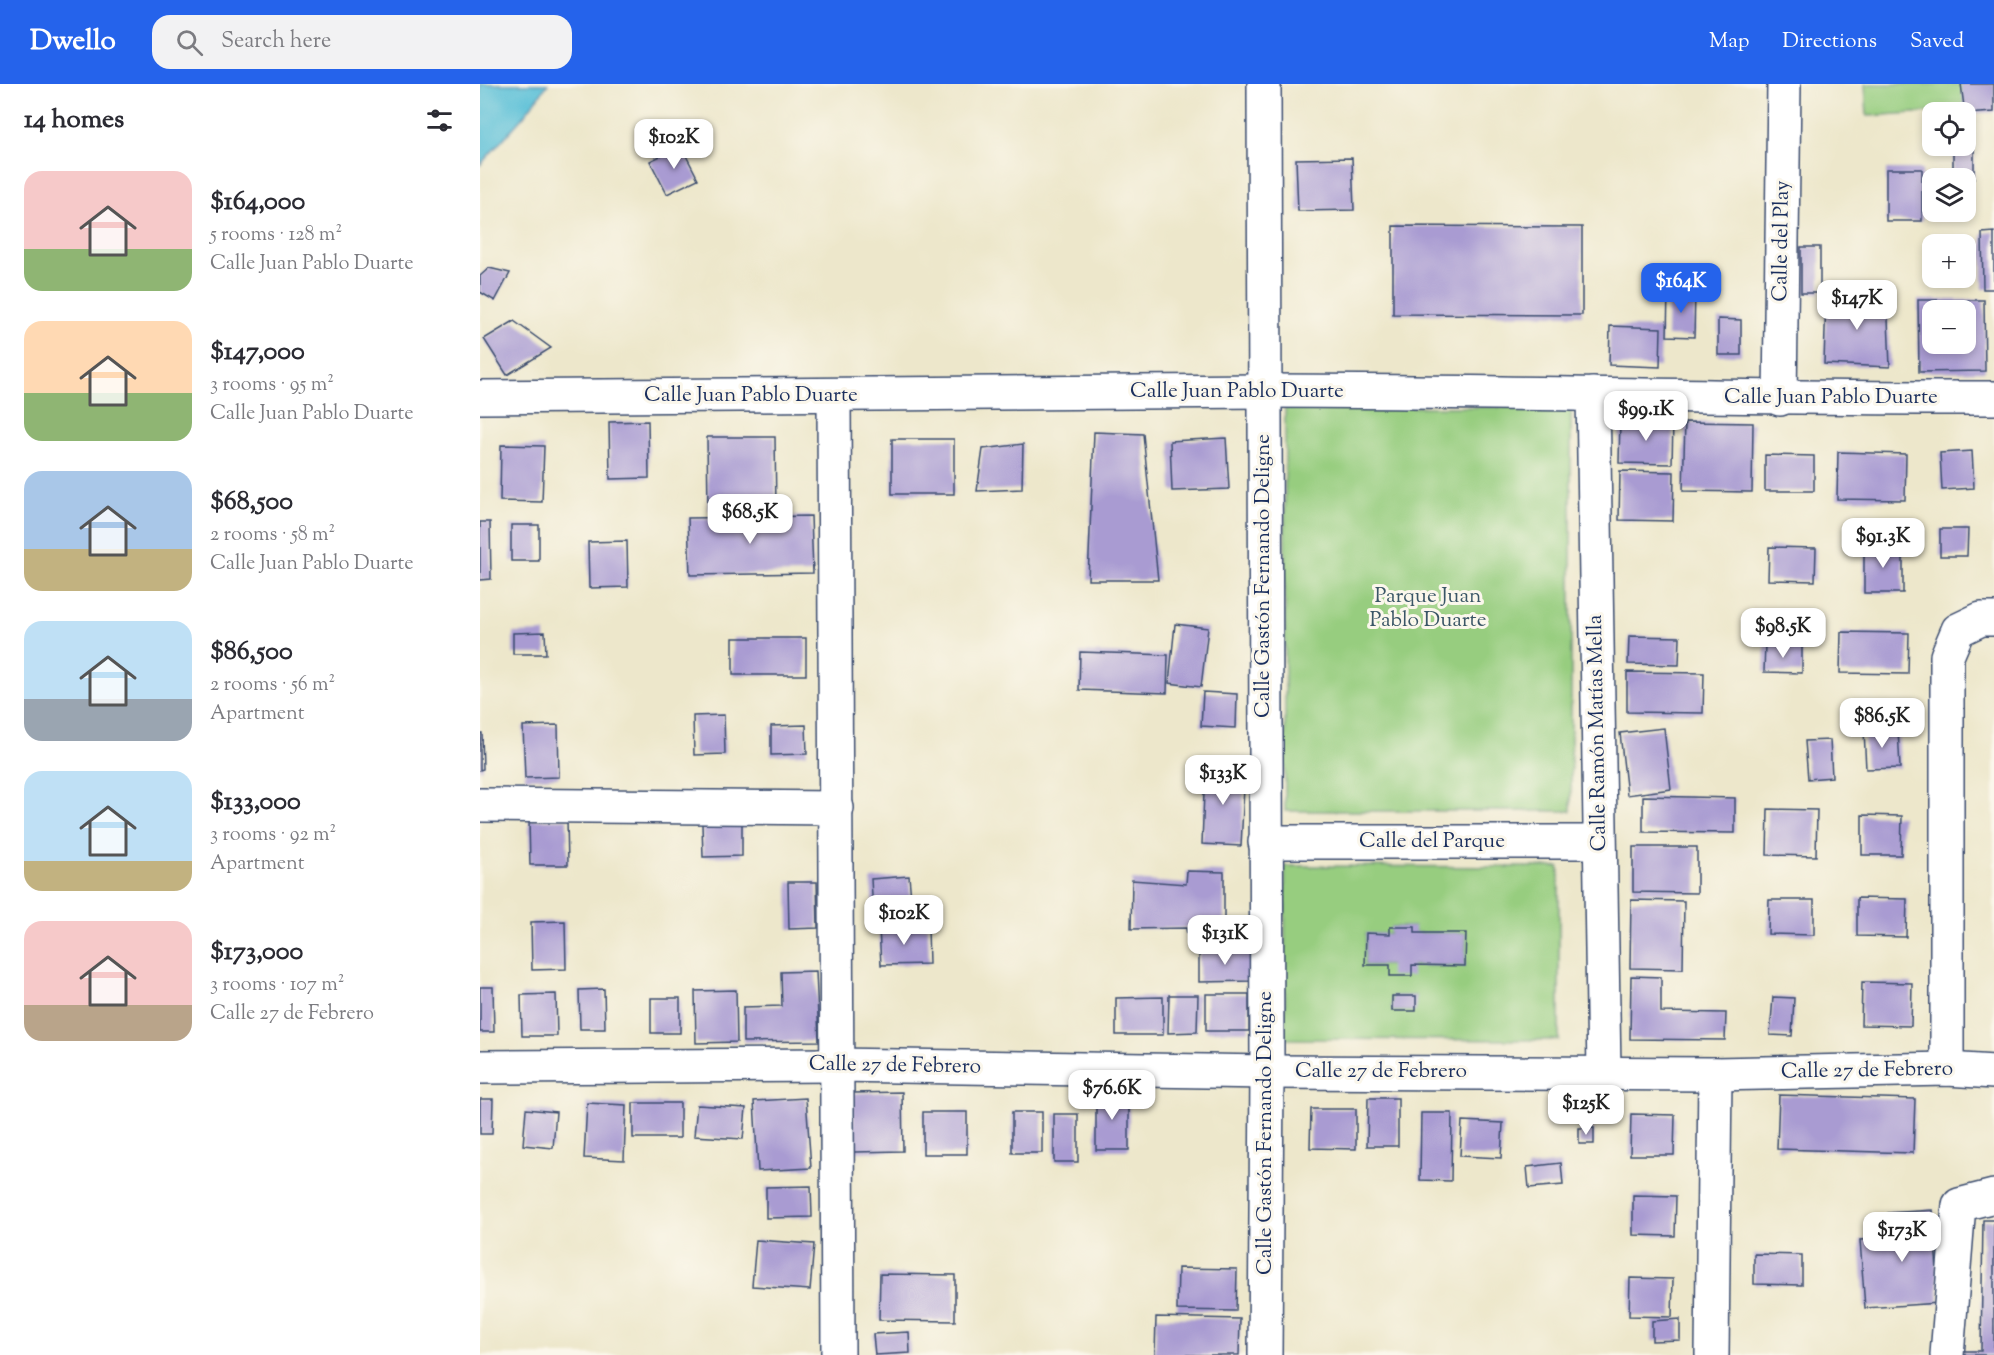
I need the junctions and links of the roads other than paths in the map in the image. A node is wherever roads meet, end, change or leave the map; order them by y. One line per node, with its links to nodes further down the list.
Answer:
1 (1264, 84): 3 (street, Calle Gastón Fernando Deligne)
2 (1784, 84): 8 (street, Calle del Play)
3 (1263, 391): 4 (street, Calle Juan Pablo Duarte); 5 (street, Calle Juan Pablo Duarte); 12 (street, Calle Gastón Fernando Deligne)
4 (1593, 394): 8 (street, Calle Juan Pablo Duarte); 13 (street, Calle Ramón Matías Mella)
5 (834, 396): 6 (street, Calle Juan Pablo Duarte); 11 (street)
6 (480, 397)
7 (1994, 398): 8 (street, Calle Juan Pablo Duarte)
8 (1780, 399)
9 (1994, 619): 16 (street)
10 (480, 806): 11 (street)
11 (837, 808): 14 (street)
12 (1265, 842): 13 (street, Calle del Parque); 17 (street, Calle Gastón Fernando Deligne)
13 (1599, 842): 18 (street, Calle Ramón Matías Mella)
14 (836, 1065): 15 (street, Calle 27 de Febrero); 17 (street, Calle 27 de Febrero); 22 (street)
15 (480, 1067)
16 (1947, 1069): 19 (street, Calle 27 de Febrero); 20 (street, Calle 27 de Febrero)
17 (1268, 1072): 18 (street, Calle 27 de Febrero); 23 (street, Calle Gastón Fernando Deligne)
18 (1604, 1072): 20 (street, Calle 27 de Febrero)
19 (1994, 1072)
20 (1715, 1074): 24 (street)
21 (1994, 1196): 25 (street)
22 (838, 1355)
23 (1265, 1355)
24 (1712, 1355)
25 (1947, 1355)

